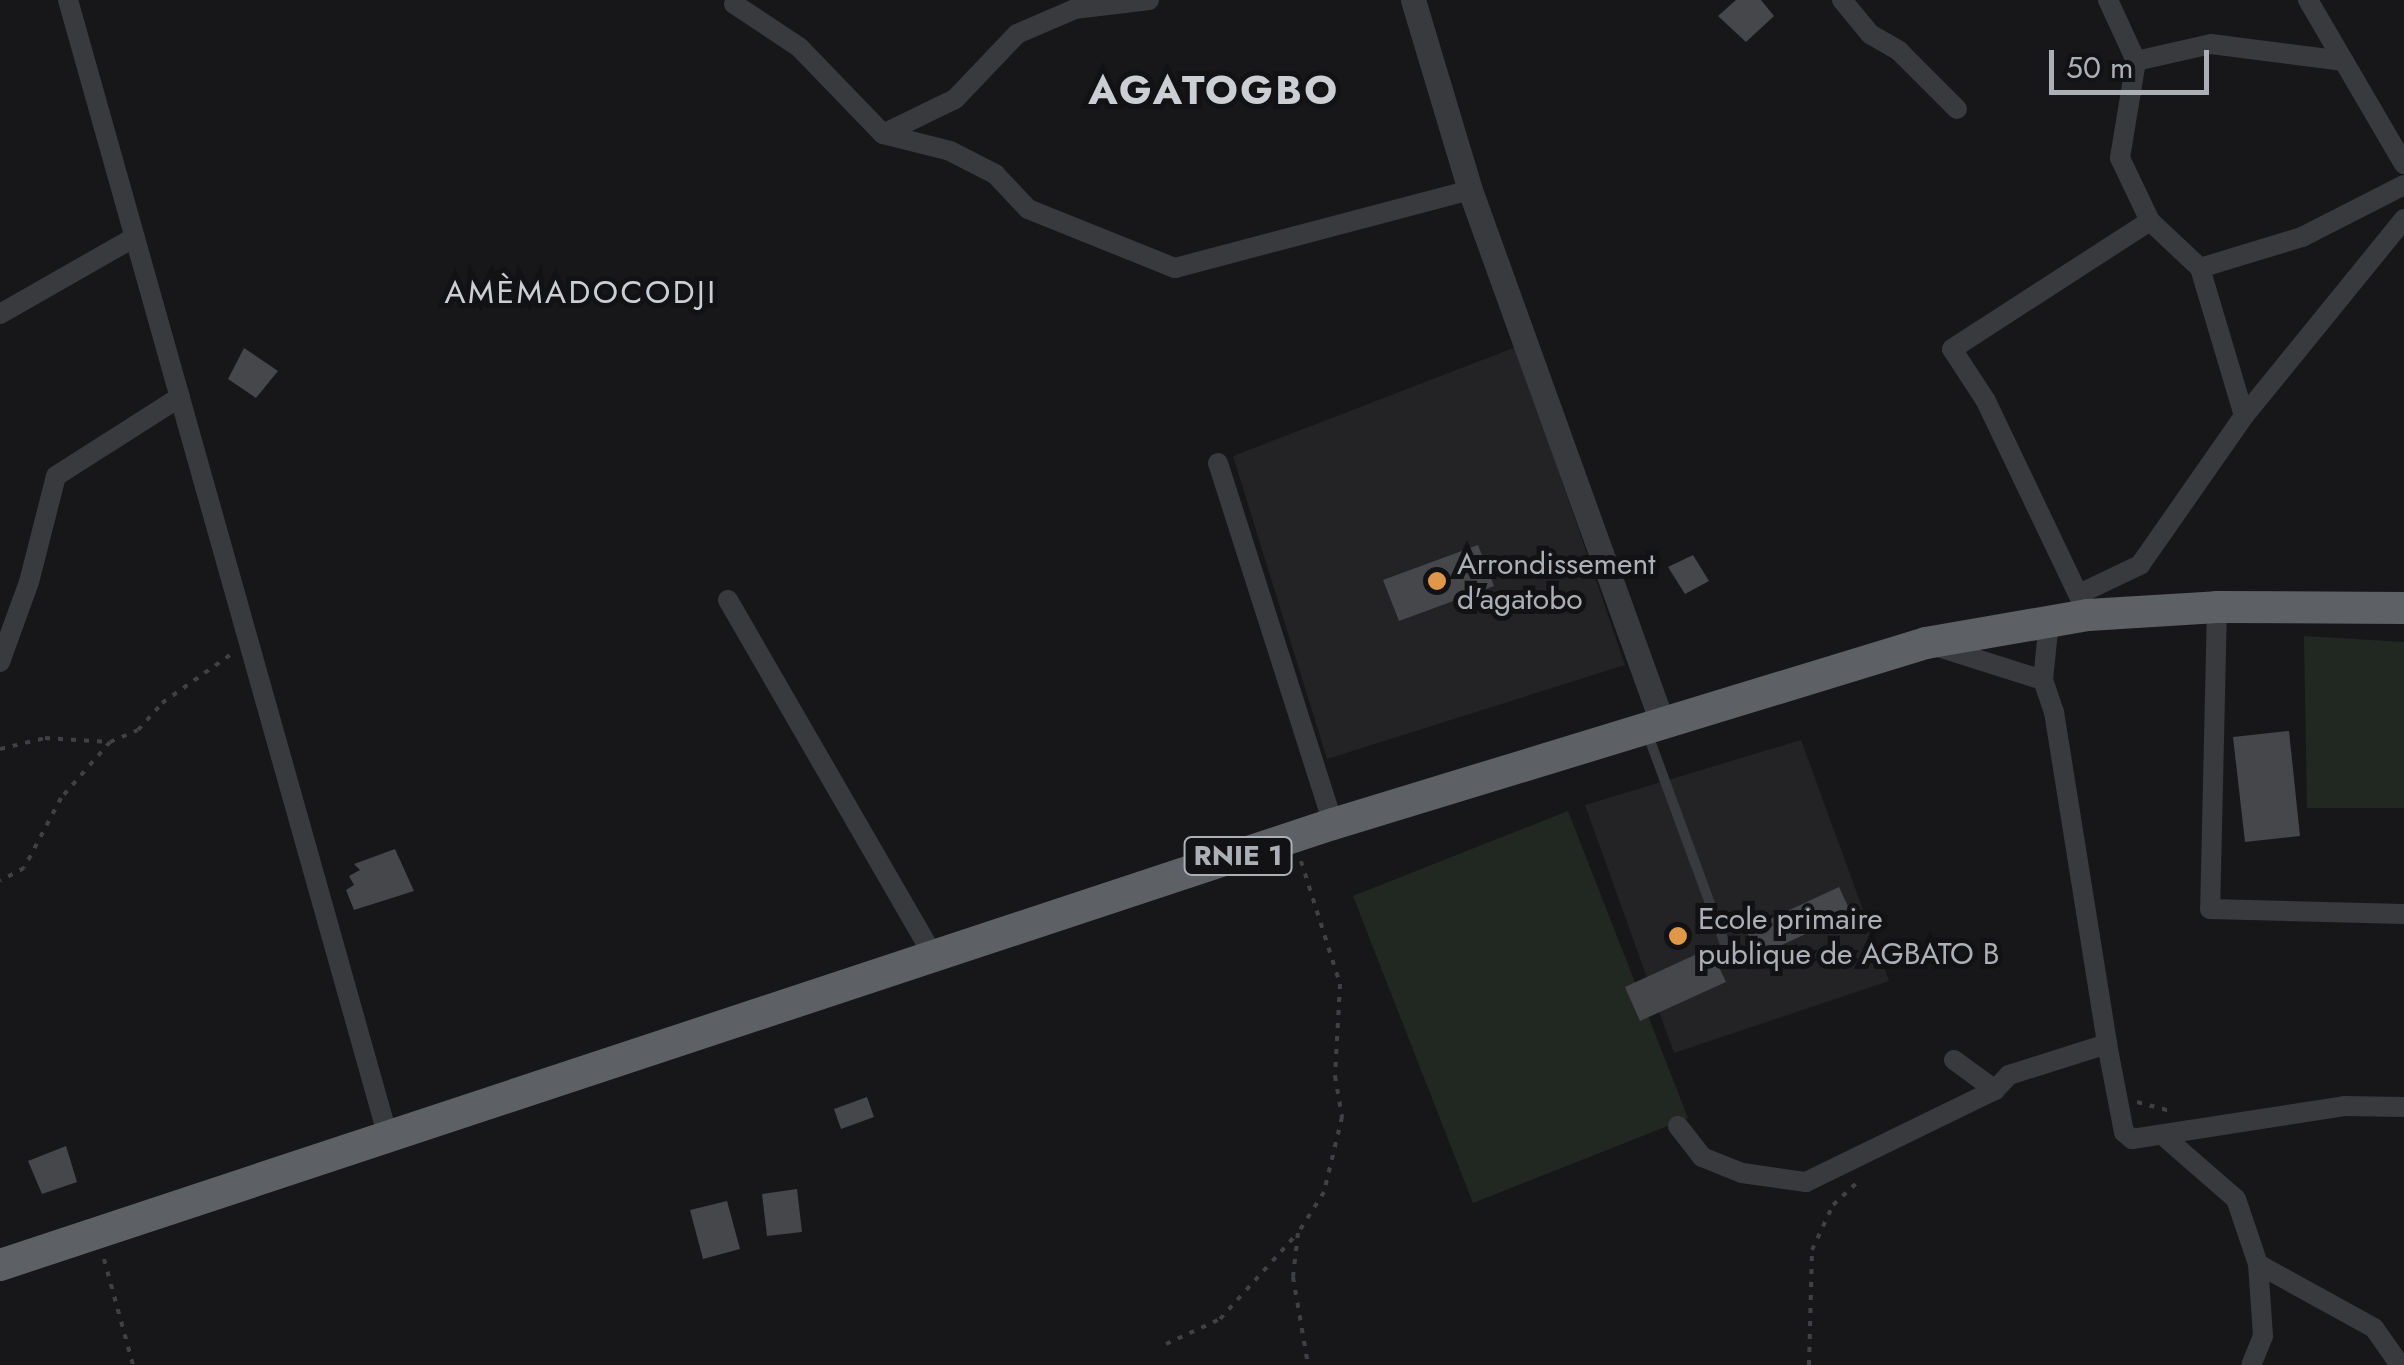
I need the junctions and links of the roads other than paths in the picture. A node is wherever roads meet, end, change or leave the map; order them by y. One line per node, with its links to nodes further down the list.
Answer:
1 (68, 0): 17 (street)
2 (1149, 0): 11 (street)
3 (1413, 0): 14 (street)
4 (1842, 0): 10 (street)
5 (2108, 0): 8 (street)
6 (2308, 0): 9 (street)
7 (734, 4): 11 (street)
8 (2136, 61): 9 (street); 16 (street)
9 (2344, 61): 12 (street)
10 (1957, 109)
11 (883, 134): 14 (street)
12 (2404, 164)
13 (2404, 185): 18 (street)
14 (1470, 190): 31 (street)
15 (2404, 218): 21 (street)
16 (2150, 221): 18 (street); 24 (street)
17 (135, 238): 19 (street); 20 (street)
18 (2200, 268): 21 (street)
19 (0, 314)
20 (180, 397): 29 (street); 41 (street)
21 (2244, 416): 24 (street)
22 (1218, 463): 32 (street)
23 (728, 600): 35 (street)
24 (2084, 605): 25 (highway, RNIE 1); 27 (highway, RNIE 1)
25 (2218, 606): 26 (highway, RNIE 1); 33 (street)
26 (2404, 608)
27 (2049, 620): 28 (highway, RNIE 1); 30 (street)
28 (1926, 643): 30 (street); 31 (highway, RNIE 1)
29 (0, 662)
30 (2043, 680): 36 (street)
31 (1654, 725): 32 (highway, RNIE 1); 34 (lane)
32 (1333, 824): 35 (highway, RNIE 1)
33 (2404, 914)
34 (1729, 955)
35 (934, 957): 41 (highway, RNIE 1)
36 (2107, 1044): 38 (street); 42 (street)
37 (1954, 1060): 38 (street)
38 (1995, 1090): 40 (street)
39 (2404, 1107): 42 (street)
40 (1678, 1126)
41 (387, 1133): 44 (highway, RNIE 1)
42 (2167, 1138): 43 (street)
43 (2258, 1264): 45 (street); 46 (street)
44 (0, 1265)
45 (2251, 1365)
46 (2400, 1365)

